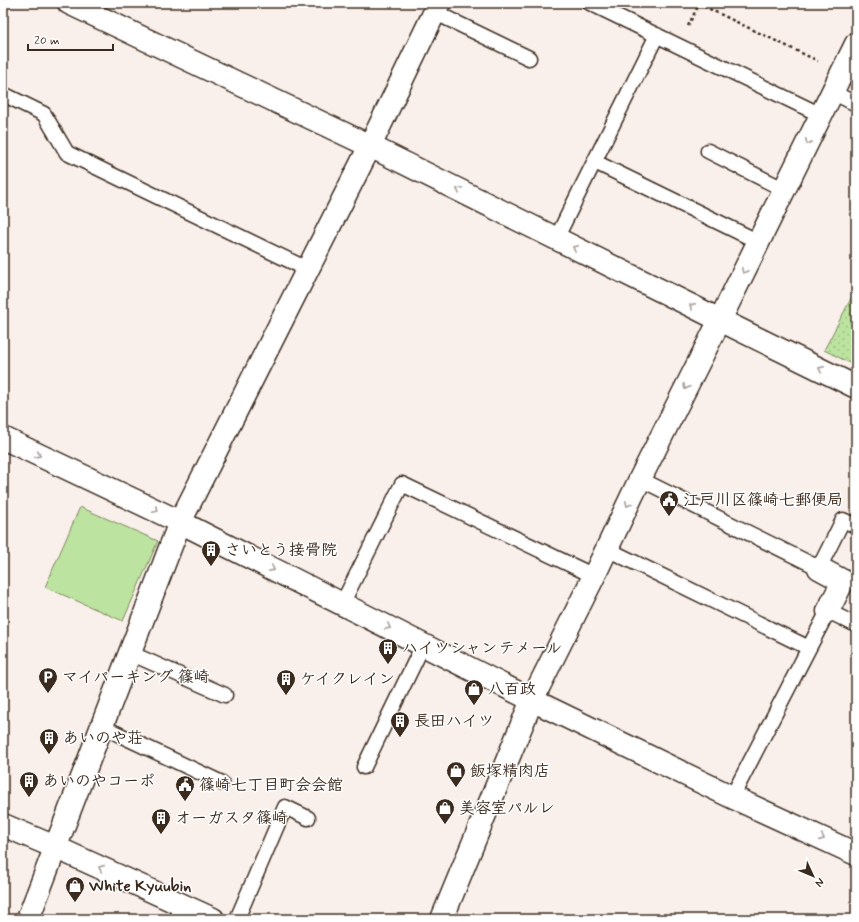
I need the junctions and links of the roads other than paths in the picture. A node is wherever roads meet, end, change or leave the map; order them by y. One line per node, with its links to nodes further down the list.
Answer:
1 (68, 3): 11 (street)
2 (599, 5): 4 (lane)
3 (436, 7): 6 (lane); 11 (street)
4 (657, 35): 10 (lane); 13 (lane)
5 (856, 44): 7 (street)
6 (529, 58)
7 (832, 92): 9 (lane); 10 (street)
8 (3, 94): 17 (lane)
9 (856, 104)
10 (821, 115): 14 (street, one-way to 14)
11 (370, 146): 15 (street, one-way to 11); 17 (street)
12 (708, 151): 14 (lane)
13 (595, 162): 15 (lane); 16 (lane)
14 (784, 190): 16 (street)
15 (556, 238): 18 (street, one-way to 15)
16 (759, 242): 18 (street, one-way to 18)
17 (307, 269): 22 (street)
18 (720, 320): 19 (street, one-way to 18); 21 (street, one-way to 21)
19 (856, 386)
20 (3, 438): 22 (street, one-way to 22)
21 (640, 479): 24 (street, one-way to 24); 25 (lane)
22 (180, 522): 27 (street, one-way to 27); 32 (street)
23 (856, 526): 25 (lane)
24 (607, 549): 26 (street); 31 (lane)
25 (818, 568): 28 (street)
26 (594, 576): 27 (lane); 34 (street)
27 (342, 604): 30 (street, one-way to 30)
28 (828, 611): 29 (lane); 31 (lane)
29 (856, 624)
30 (423, 645): 34 (street); 36 (lane)
31 (809, 648): 38 (lane)
32 (130, 653): 33 (lane); 35 (street)
33 (225, 695)
34 (532, 700): 38 (street); 47 (street)
35 (101, 726): 37 (lane); 41 (street)
36 (364, 767)
37 (222, 783)
38 (732, 797): 42 (street, one-way to 42)
39 (308, 818): 46 (lane)
40 (3, 825): 41 (street)
41 (55, 847): 43 (street, one-way to 41); 44 (street)
42 (856, 854)
43 (179, 912): 45 (street)
44 (28, 919)
45 (214, 919)
46 (237, 919)
47 (442, 919)

